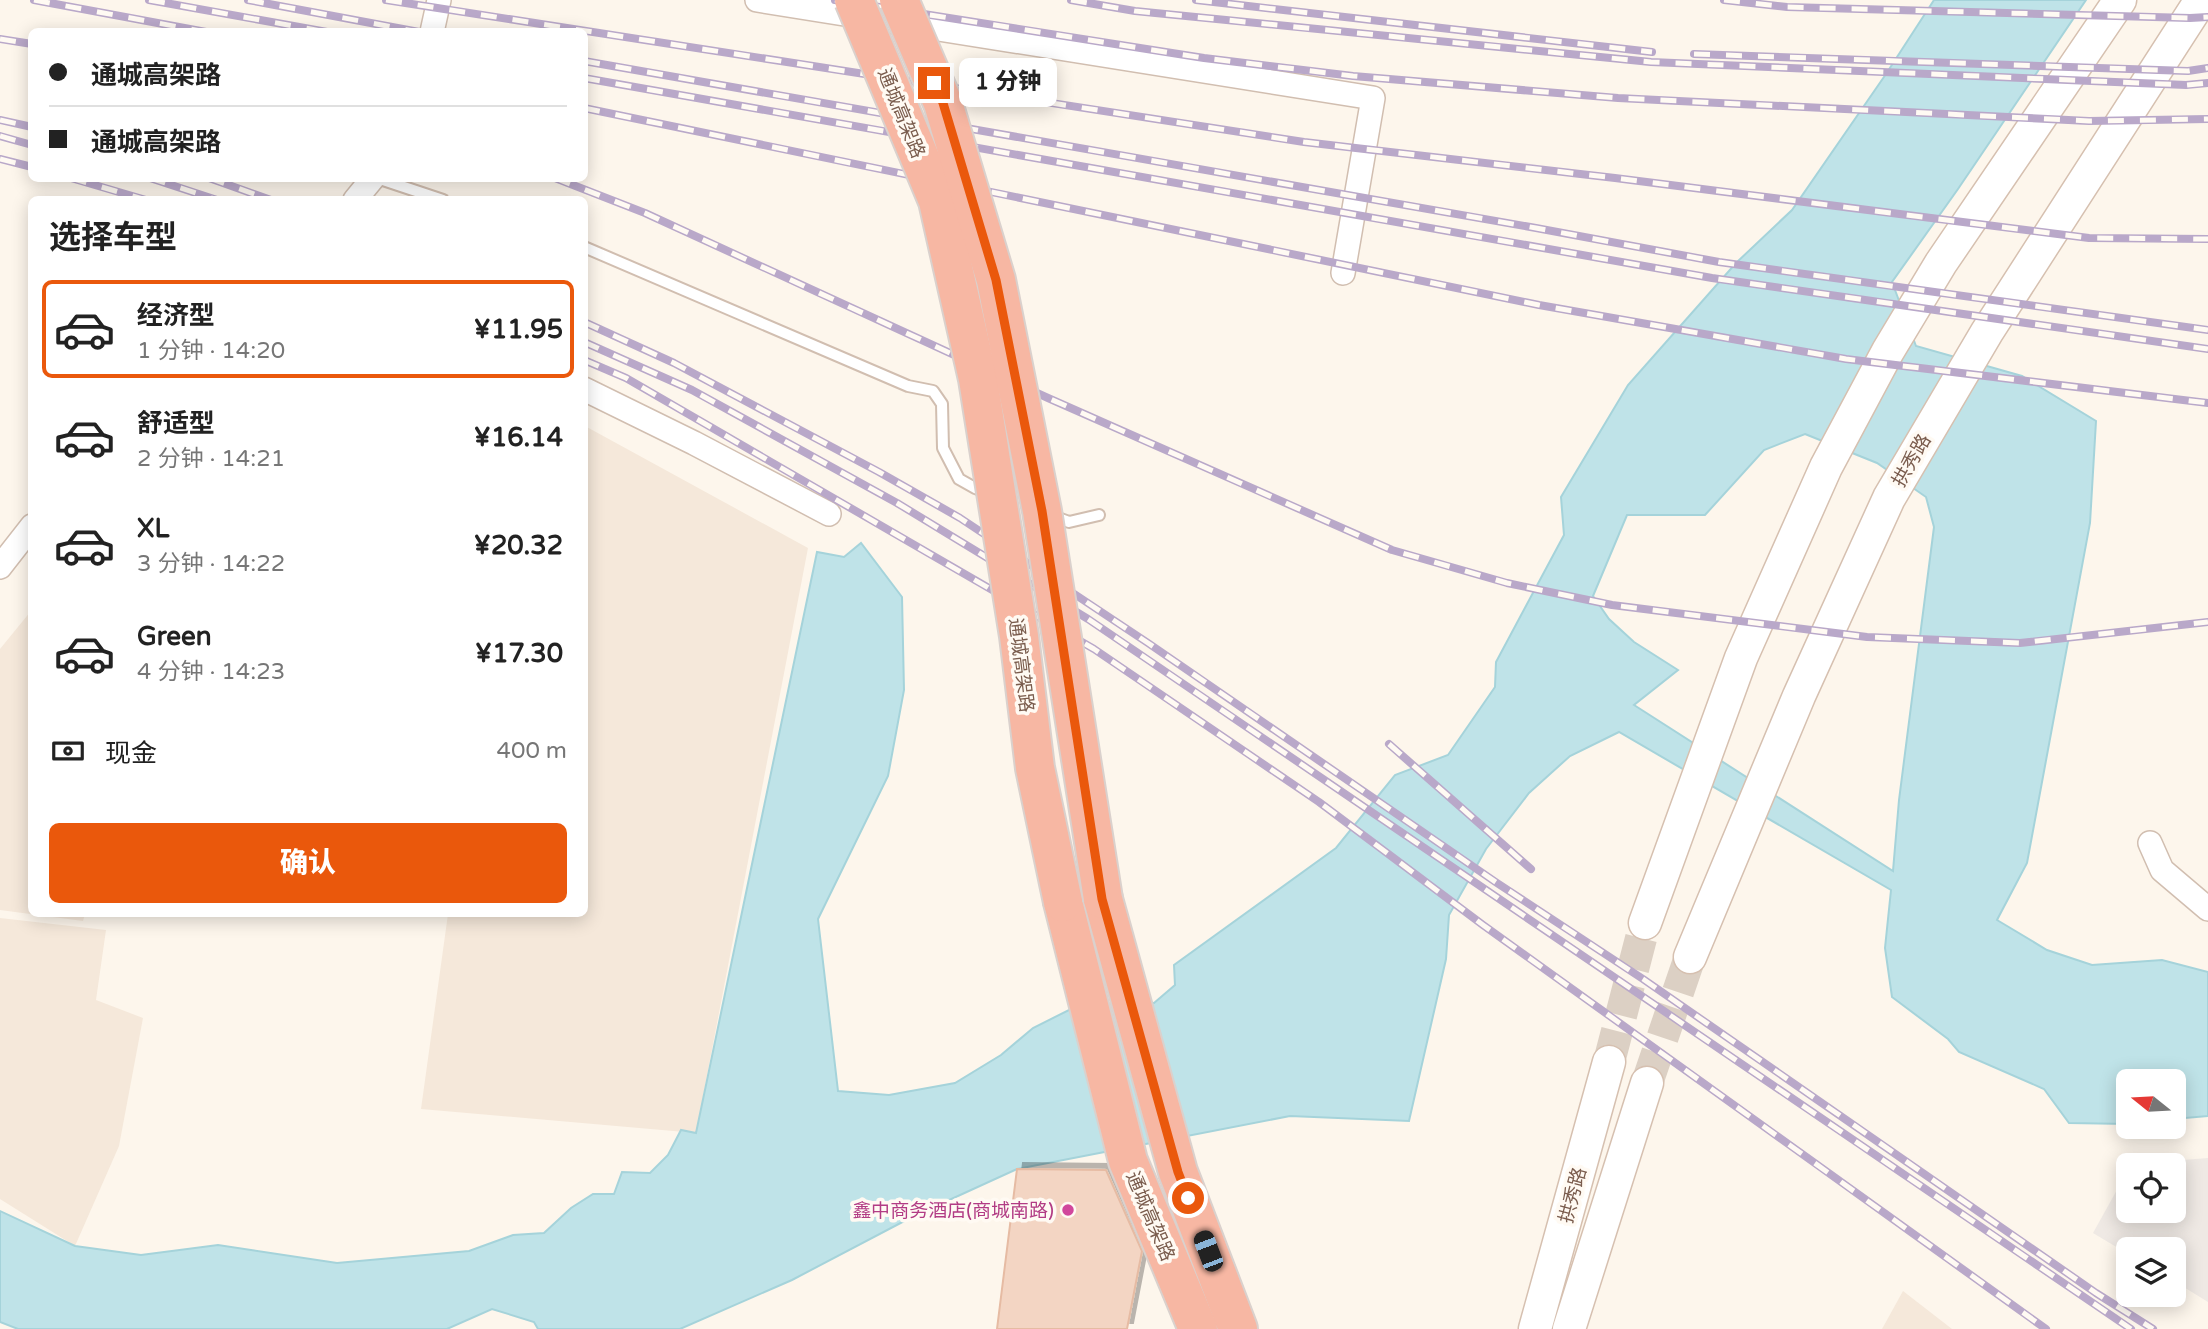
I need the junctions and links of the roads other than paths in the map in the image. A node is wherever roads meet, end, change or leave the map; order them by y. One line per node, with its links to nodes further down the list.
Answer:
1 (439, 0): 7 (street)
2 (757, 0): 13 (street)
3 (854, 0): 27 (highway, 通城高架路, bridge)
4 (900, 0): 28 (highway, 通城高架路, bridge)
5 (2120, 0): 23 (main road)
6 (2201, 0): 24 (main road, 拱秀路)
7 (433, 28)
8 (371, 182): 10 (street)
9 (387, 182): 11 (lane)
10 (359, 196)
11 (431, 196)
12 (588, 249): 15 (lane)
13 (1343, 273)
14 (588, 391): 17 (street)
15 (1010, 501)
16 (1033, 509): 18 (lane)
17 (829, 514)
18 (1099, 515)
19 (28, 531): 20 (street)
20 (0, 567)
21 (2150, 843): 22 (street)
22 (2208, 909)
23 (1645, 923)
24 (1690, 957)
25 (1609, 1062): 29 (main road, 拱秀路)
26 (1647, 1083): 30 (main road, 拱秀路)
27 (1198, 1329)
28 (1238, 1329)
29 (1535, 1329)
30 (1569, 1329)

